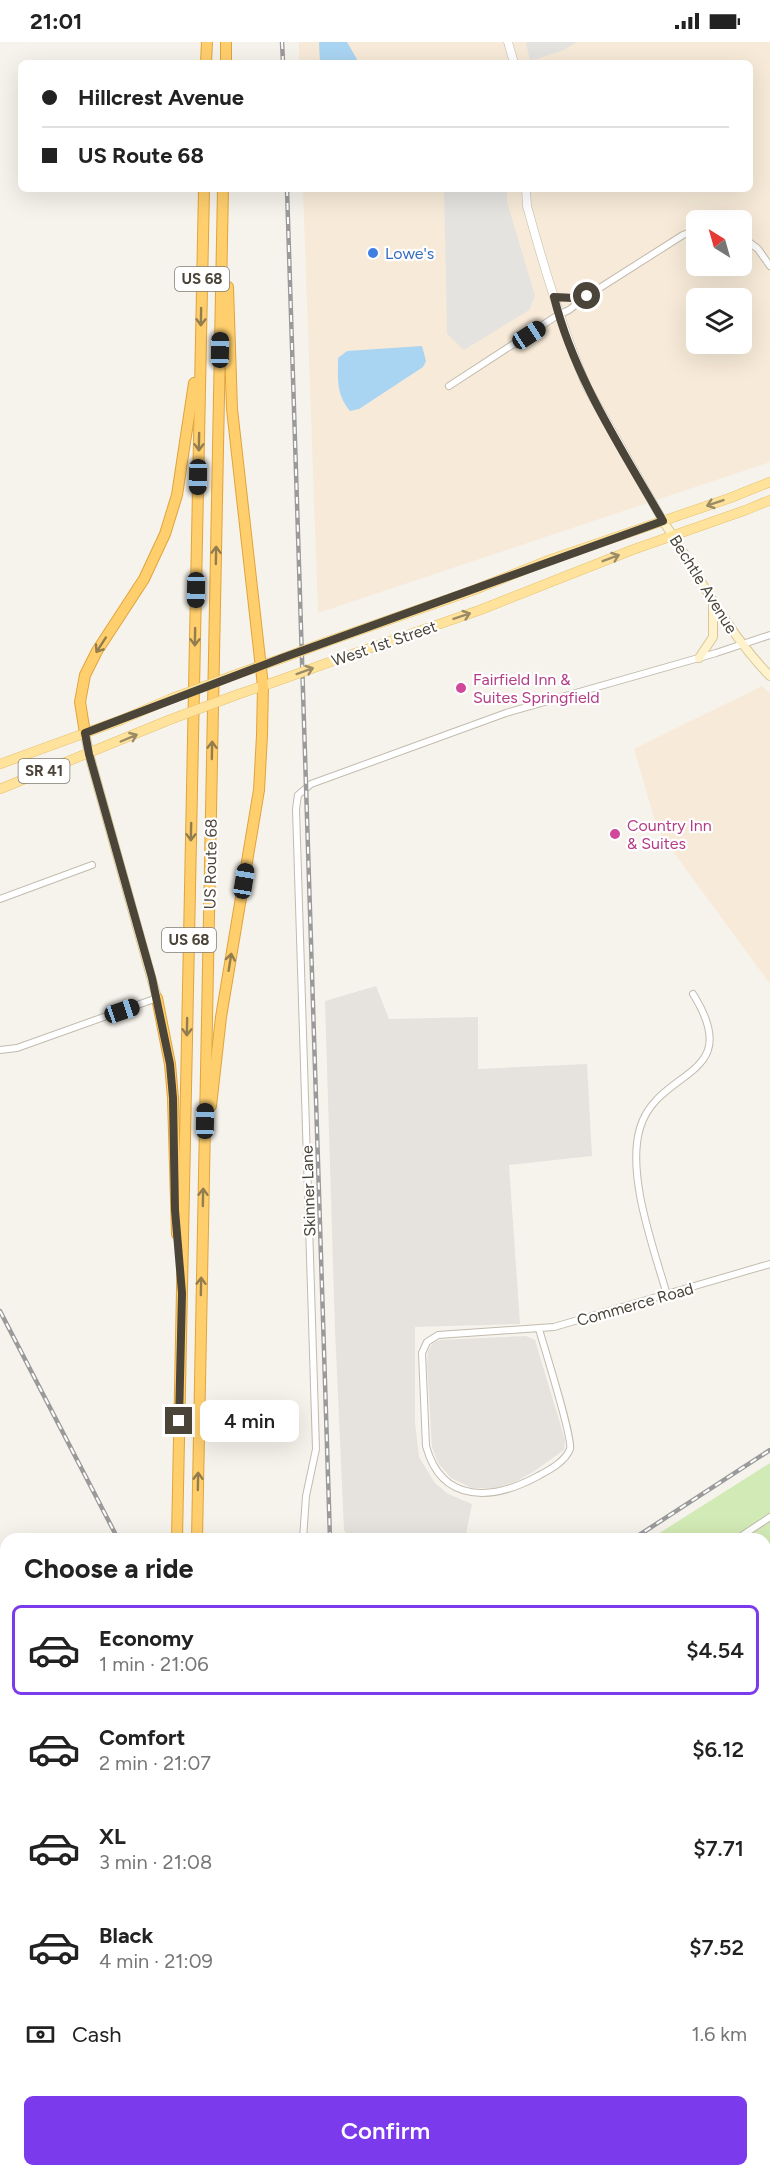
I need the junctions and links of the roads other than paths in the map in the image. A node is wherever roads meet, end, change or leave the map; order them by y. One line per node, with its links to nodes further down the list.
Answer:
1 (207, 42): 4 (highway)
2 (226, 42): 5 (highway)
3 (508, 42): 6 (street)
4 (206, 60)
5 (225, 60)
6 (513, 60)
7 (204, 192): 17 (highway, US Route 68 / US 68, one-way to 17)
8 (224, 192): 27 (highway)
9 (224, 192): 39 (highway, US Route 68 / US 68, one-way to 9)
10 (525, 192): 15 (street, Bechtle Avenue)
11 (686, 234): 14 (street)
12 (752, 244): 13 (street)
13 (770, 266)
14 (587, 296): 15 (street); 16 (street)
15 (554, 297): 16 (street, Bechtle Avenue)
16 (558, 315): 18 (street); 21 (street, Bechtle Avenue)
17 (201, 341): 30 (highway, one-way to 30); 41 (highway, US Route 68 / US 68, one-way to 41)
18 (449, 386)
19 (770, 482): 21 (main road, West 1st Street / SR 41, one-way to 21)
20 (770, 500): 22 (main road, West 1st Street / SR 41)
21 (663, 521): 22 (main road, Bechtle Avenue); 27 (main road, West 1st Street / SR 41, bridge)
22 (674, 537): 23 (main road, Bechtle Avenue); 29 (main road, West 1st Street / SR 41, one-way to 22, bridge)
23 (713, 601): 25 (main road, Bechtle Avenue); 26 (main road)
24 (770, 635): 25 (street)
25 (743, 645): 26 (street); 28 (main road, Bechtle Avenue)
26 (699, 658): 47 (street, Skinner Lane)
27 (260, 666): 29 (highway); 30 (main road, West 1st Street / SR 41, bridge)
28 (770, 676)
29 (262, 686): 31 (main road, West 1st Street / SR 41, one-way to 29, bridge); 39 (highway, one-way to 29)
30 (85, 733): 31 (main road); 32 (main road, West 1st Street / SR 41)
31 (89, 754): 33 (main road, West 1st Street / SR 41); 37 (main road)
32 (0, 764)
33 (0, 789)
34 (92, 865): 35 (street)
35 (0, 899)
36 (693, 994): 42 (street)
37 (157, 999): 38 (street); 41 (highway)
38 (0, 1050)
39 (204, 1144): 46 (highway, US Route 68 / US 68, one-way to 39)
40 (770, 1264): 42 (street, Commerce Road)
41 (182, 1293): 45 (highway, US Route 68 / US 68)
42 (667, 1295): 43 (street, Commerce Road)
43 (538, 1329): 43 (street, Commerce Road)
44 (770, 1517): 48 (street)
45 (177, 1533)
46 (196, 1533)
47 (303, 1533)
48 (746, 1533)

